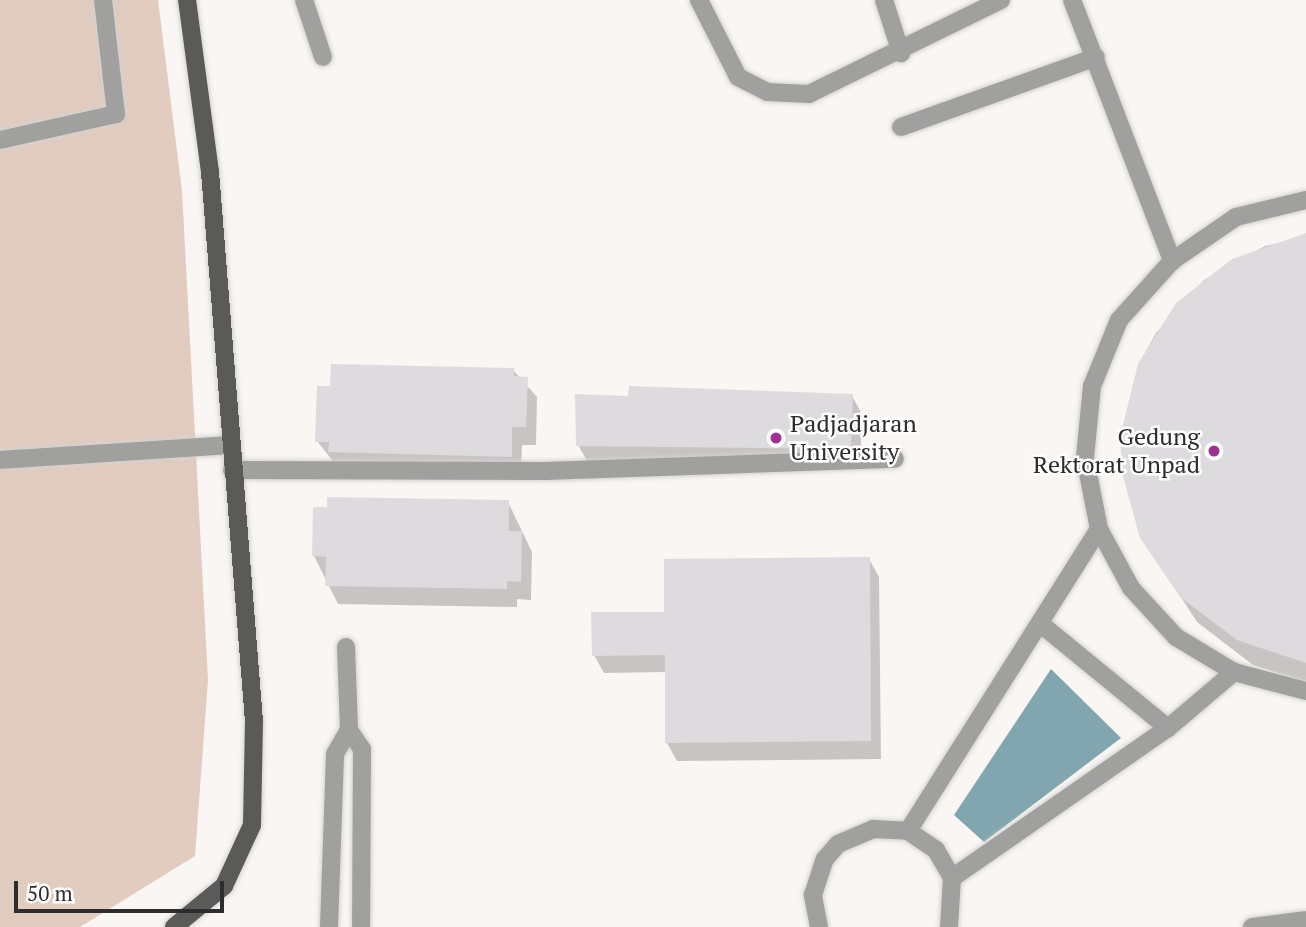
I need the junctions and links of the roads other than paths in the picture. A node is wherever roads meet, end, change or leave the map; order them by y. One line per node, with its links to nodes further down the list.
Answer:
1 (103, 0): 12 (lane)
2 (187, 0): 15 (main road)
3 (304, 0): 9 (lane)
4 (699, 0): 8 (lane)
5 (884, 0): 8 (lane)
6 (1001, 0): 8 (lane)
7 (1072, 0): 10 (lane)
8 (901, 52)
9 (323, 57)
10 (1096, 57): 11 (lane); 14 (lane)
11 (901, 127)
12 (0, 140)
13 (1306, 200): 14 (lane)
14 (1172, 261): 19 (lane)
15 (230, 445): 17 (lane); 18 (main road)
16 (895, 459): 18 (lane)
17 (0, 460)
18 (232, 470): 31 (main road)
19 (1099, 529): 20 (lane); 22 (lane)
20 (1042, 625): 24 (lane); 27 (lane)
21 (346, 647): 25 (lane)
22 (1234, 672): 23 (lane); 24 (lane)
23 (1306, 691)
24 (1168, 728): 29 (lane)
25 (349, 730): 26 (lane); 28 (lane)
26 (333, 813): 28 (lane); 32 (lane)
27 (908, 831): 29 (lane); 34 (lane)
28 (362, 847): 33 (lane)
29 (952, 878): 35 (lane)
30 (1306, 920): 36 (lane)
31 (174, 927)
32 (329, 927)
33 (361, 927)
34 (820, 927)
35 (949, 927)
36 (1252, 927)

